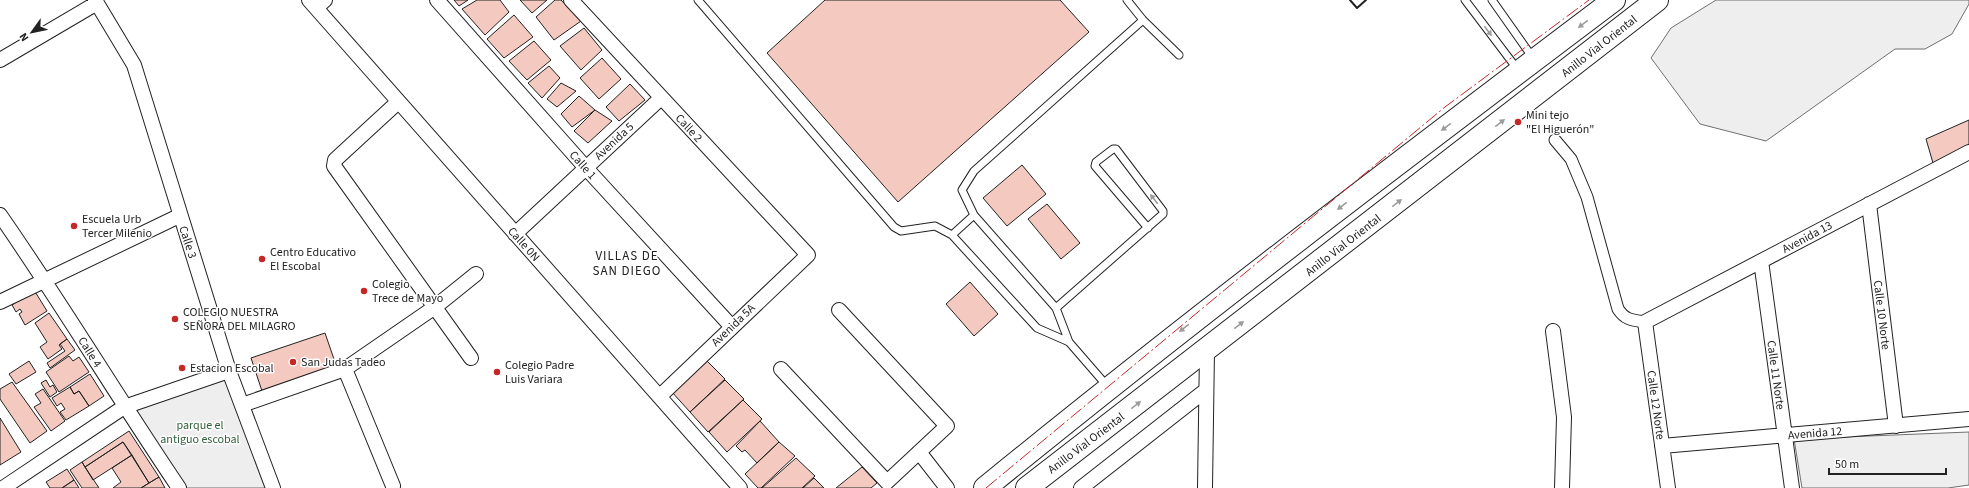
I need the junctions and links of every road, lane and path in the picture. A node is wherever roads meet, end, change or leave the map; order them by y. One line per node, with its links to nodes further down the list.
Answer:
1 (437, 0): 19 (street, Calle 1)
2 (571, 0): 15 (street, Calle 2)
3 (698, 0): 26 (lane)
4 (1127, 0): 11 (lane)
5 (1465, 0): 14 (lane, one-way to 14)
6 (1492, 0): 14 (lane)
7 (1614, 0): 14 (highway, one-way to 14)
8 (1657, 0): 39 (highway, Anillo Vial Oriental, one-way to 8)
9 (96, 1): 13 (street); 23 (street, Calle 3)
10 (316, 3): 16 (street, Calle 0N)
11 (1143, 20): 12 (lane); 22 (lane)
12 (1179, 55)
13 (0, 60)
14 (1527, 66): 44 (highway, one-way to 44)
15 (661, 98): 19 (street, Avenida 5); 27 (street, Calle 2)
16 (398, 102): 25 (street, Calle 0N); 32 (street)
17 (1555, 140): 35 (street)
18 (1969, 152): 20 (street, Avenida 13)
19 (586, 168): 25 (street, Avenida 5); 36 (street, Calle 1)
20 (1868, 204): 28 (street, Avenida 13); 50 (street, Calle 10 Norte)
21 (0, 215): 30 (street, Calle 4)
22 (974, 215): 26 (lane); 33 (lane)
23 (179, 216): 30 (street); 43 (street, Calle 3)
24 (1148, 228): 24 (lane, one-way to 24); 33 (lane)
25 (515, 234): 46 (street, Calle 0N)
26 (952, 235): 38 (lane)
27 (808, 255): 36 (street, Avenida 5A)
28 (1761, 261): 35 (street, Avenida 13); 51 (street, Calle 11 Norte)
29 (476, 274): 32 (street)
30 (44, 279): 31 (street); 48 (street, Calle 4)
31 (0, 302)
32 (435, 307): 40 (street); 42 (street)
33 (1056, 308): 38 (lane)
34 (839, 310): 53 (street)
35 (1645, 322): 52 (street, Calle 12 Norte)
36 (732, 327): 46 (street, Avenida 5A)
37 (1553, 331): 64 (street)
38 (1069, 342): 44 (lane)
39 (1206, 350): 45 (street); 61 (highway, Anillo Vial Oriental, one-way to 39)
40 (470, 358)
41 (781, 369): 53 (street)
42 (346, 370): 47 (street); 54 (street)
43 (229, 371): 47 (street, Calle 3); 48 (street)
44 (1108, 388): 60 (highway)
45 (1206, 390): 62 (street); 63 (street)
46 (660, 396): 58 (street, Calle 0N)
47 (242, 405): 57 (street, Calle 3)
48 (124, 407): 55 (street); 56 (street, Calle 4)
49 (1969, 419): 50 (street, Avenida 12)
50 (1896, 426): 51 (street, Avenida 12)
51 (1784, 436): 52 (street, Avenida 12); 66 (street, Calle 11 Norte)
52 (1662, 446): 65 (street, Calle 12 Norte)
53 (919, 452): 59 (street)
54 (393, 486)
55 (3, 488)
56 (179, 488)
57 (273, 488)
58 (740, 488)
59 (947, 488)
60 (985, 488)
61 (1027, 488)
62 (1081, 488)
63 (1205, 488)
64 (1562, 488)
65 (1668, 488)
66 (1792, 488)

